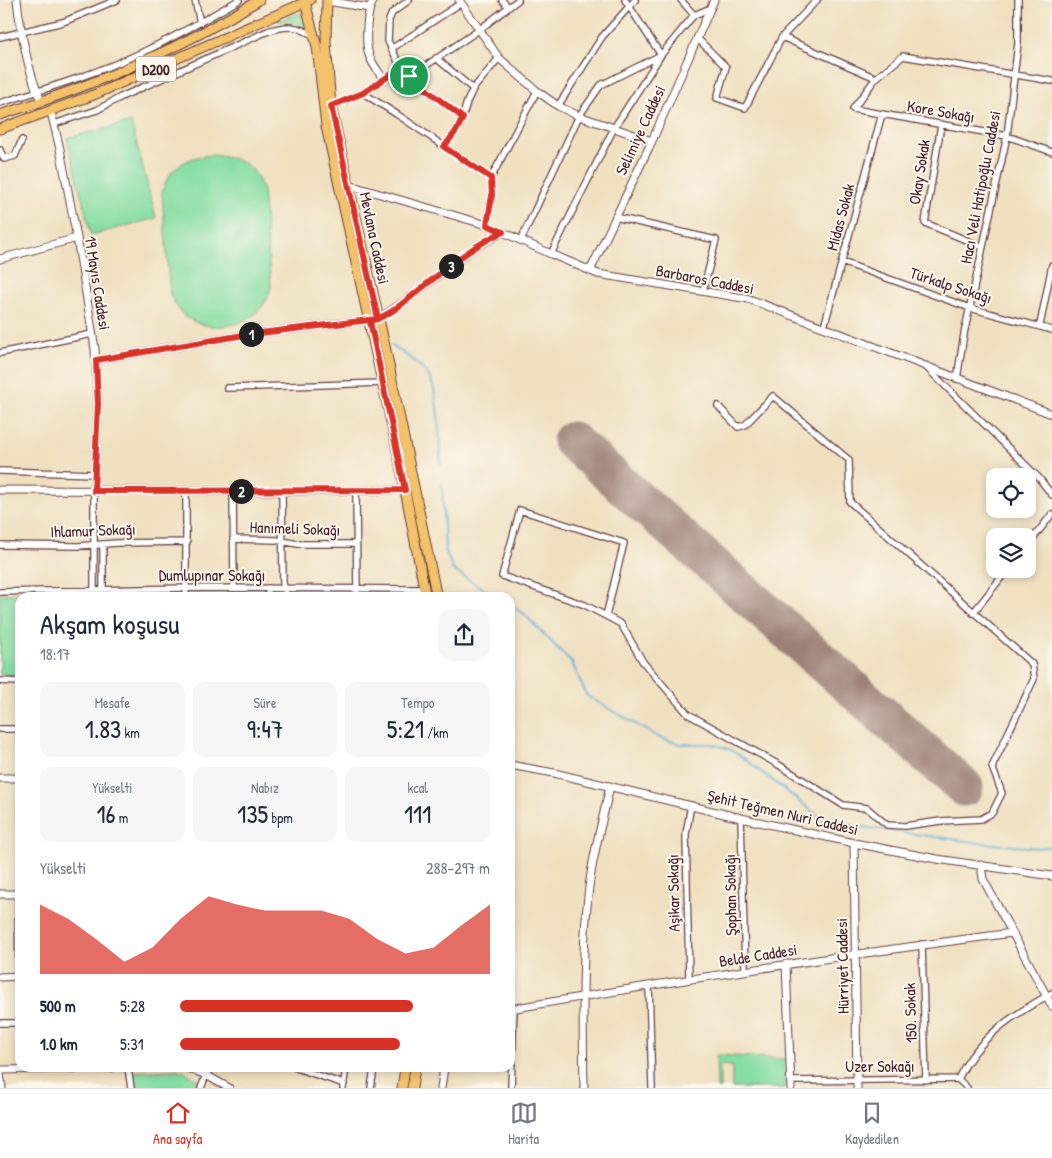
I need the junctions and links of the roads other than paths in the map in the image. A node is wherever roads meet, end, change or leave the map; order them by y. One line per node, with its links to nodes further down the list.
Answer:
1 (17, 0): 25 (street)
2 (117, 0): 25 (street)
3 (195, 0): 23 (street)
4 (239, 0): 23 (street)
5 (259, 0): 46 (main road, D200)
6 (327, 0): 19 (street); 48 (main road, Mevlana Caddesi)
7 (374, 0): 19 (street)
8 (409, 0): 30 (street)
9 (502, 0): 20 (street)
10 (518, 0): 20 (street)
11 (635, 0): 18 (street)
12 (681, 0): 22 (street)
13 (714, 0): 21 (street, Selimiye Caddesi)
14 (817, 0): 28 (street)
15 (1018, 0): 36 (street, Hacı Veli Hatipoğlu Caddesi)
16 (306, 1): 27 (main road, Mevlana Caddesi); 34 (main road, D200)
17 (460, 1): 24 (street); 30 (street)
18 (627, 3): 31 (street); 49 (street)
19 (369, 8): 40 (street)
20 (508, 8): 24 (street)
21 (710, 8): 22 (street); 29 (street, Selimiye Caddesi)
22 (694, 15): 31 (street)
23 (200, 23): 43 (street)
24 (479, 30): 32 (street); 33 (street)
25 (21, 32): 26 (street); 43 (street)
26 (0, 37)
27 (314, 37): 37 (street); 80 (main road, Mevlana Caddesi)
28 (782, 37): 29 (street); 39 (street)
29 (697, 38): 61 (street, Selimiye Caddesi)
30 (391, 49): 35 (street)
31 (662, 55): 53 (street); 57 (street)
32 (436, 58): 38 (street); 42 (street)
33 (498, 58): 42 (street); 44 (street)
34 (166, 65): 37 (street); 50 (main road, D200)
35 (402, 70): 38 (street); 40 (street)
36 (1014, 73): 39 (street); 41 (street); 59 (street, Hacı Veli Hatipoğlu Caddesi)
37 (170, 75): 55 (street)
38 (409, 76): 54 (street)
39 (876, 78): 51 (street, Kore Sokağı)
40 (384, 80): 45 (street)
41 (1052, 80)
42 (473, 89): 54 (street)
43 (37, 92): 46 (street); 47 (street)
44 (537, 92): 49 (street); 65 (street)
45 (363, 93): 48 (street); 62 (street)
46 (41, 101): 52 (main road, D200)
47 (0, 103)
48 (331, 106): 66 (main road, Mevlana Caddesi)
49 (558, 106): 53 (street)
50 (51, 112): 55 (street, 19 Mayıs Caddesi); 58 (main road, D200)
51 (882, 114): 56 (street, Kore Sokağı); 75 (street, Midas Sokak)
52 (0, 115)
53 (579, 116): 57 (street); 71 (street)
54 (463, 118): 62 (street)
55 (54, 124): 70 (street, 19 Mayıs Caddesi)
56 (941, 124): 59 (street, Kore Sokağı); 72 (street, Okay Sokak)
57 (614, 128): 61 (street); 73 (street)
58 (0, 129)
59 (1007, 136): 64 (street, Kore Sokağı); 72 (street, Hacı Veli Hatipoğlu Caddesi)
60 (22, 140): 63 (street)
61 (652, 141): 67 (street, Selimiye Caddesi)
62 (444, 147): 65 (street)
63 (0, 150)
64 (1052, 152)
65 (491, 178): 68 (street)
66 (349, 185): 68 (street, Barbaros Caddesi); 80 (main road, Mevlana Caddesi)
67 (615, 217): 77 (street, Selimiye Caddesi); 78 (street)
68 (487, 225): 69 (street, Barbaros Caddesi)
69 (503, 232): 71 (street, Barbaros Caddesi); 80 (street)
70 (77, 238): 74 (street); 84 (street, 19 Mayıs Caddesi)
71 (520, 240): 73 (street, Barbaros Caddesi)
72 (983, 247): 79 (street, Hacı Veli Hatipoğlu Caddesi)
73 (551, 254): 77 (street, Barbaros Caddesi)
74 (0, 259)
75 (842, 262): 79 (street, Türkalp Sokağı); 82 (street, Midas Sokak)
76 (1052, 265): 81 (street)
77 (590, 271): 78 (street, Barbaros Caddesi)
78 (703, 291): 82 (street, Barbaros Caddesi)
79 (970, 308): 81 (street, Türkalp Sokağı); 88 (street, Hacı Veli Hatipoğlu Caddesi)
80 (374, 320): 86 (street); 89 (main road, Mevlana Caddesi); 128 (main road, Mevlana Caddesi)
81 (1040, 325): 83 (street, Türkalp Sokağı)
82 (824, 327): 87 (street, Barbaros Caddesi)
83 (1052, 330)
84 (92, 334): 85 (street); 86 (street, 19 Mayıs Caddesi)
85 (0, 352)
86 (96, 360): 95 (street, 19 Mayıs Caddesi)
87 (925, 366): 88 (street, Barbaros Caddesi); 103 (street)
88 (957, 378): 92 (street, Barbaros Caddesi)
89 (382, 383): 90 (street); 97 (main road, Mevlana Caddesi)
90 (227, 388)
91 (718, 406): 104 (street)
92 (1052, 414)
93 (849, 466): 104 (street)
94 (0, 471): 95 (street)
95 (95, 474): 98 (street, 19 Mayıs Caddesi)
96 (0, 490): 98 (street)
97 (405, 490): 102 (street); 127 (main road, Mevlana Caddesi)
98 (94, 491): 99 (street); 113 (street)
99 (186, 491): 100 (street); 109 (street)
100 (233, 491): 101 (street); 107 (street)
101 (282, 491): 102 (street); 108 (street)
102 (356, 491): 111 (street)
103 (1052, 495)
104 (850, 502): 129 (street)
105 (1052, 514): 106 (street)
106 (1036, 535)
107 (233, 539): 108 (street, Hanımeli Sokağı); 116 (street)
108 (282, 541): 111 (street, Hanımeli Sokağı); 118 (street)
109 (186, 542): 110 (street, Ihlamur Sokağı); 115 (street)
110 (103, 544): 113 (street, Ihlamur Sokağı); 119 (street)
111 (356, 544): 120 (street)
112 (0, 545): 113 (street, Ihlamur Sokağı)
113 (94, 545): 121 (street)
114 (1001, 578): 129 (street)
115 (186, 588): 116 (street, Dumlupınar Sokağı); 119 (street, Dumlupınar Sokağı); 123 (street)
116 (234, 588): 117 (street, Dumlupınar Sokağı)
117 (268, 588): 118 (street, Dumlupınar Sokağı); 124 (street)
118 (284, 588): 120 (street, Dumlupınar Sokağı); 125 (street)
119 (103, 589): 121 (street, Dumlupınar Sokağı)
120 (357, 589): 126 (street, Dumlupınar Sokağı)
121 (94, 590): 122 (street, Dumlupınar Sokağı)
122 (0, 592)
123 (186, 592)
124 (268, 592)
125 (285, 592)
126 (408, 592)
127 (425, 592)
128 (436, 592)
129 (973, 613): 130 (street)
130 (606, 616): 130 (street)
131 (0, 681): 132 (street)
132 (15, 682)
133 (0, 729): 134 (street)
134 (15, 729)
135 (515, 766): 138 (street, Şehit Teğmen Nuri Caddesi)
136 (0, 778): 137 (street)
137 (15, 778)
138 (610, 786): 139 (street, Şehit Teğmen Nuri Caddesi); 156 (street)
139 (690, 805): 140 (street, Şehit Teğmen Nuri Caddesi); 153 (street, Aşikar Sokağı)
140 (742, 818): 141 (street, Şehit Teğmen Nuri Caddesi); 150 (street, Şophan Sokağı)
141 (854, 843): 142 (street, Şehit Teğmen Nuri Caddesi); 148 (street, Hürriyet Caddesi)
142 (981, 865): 143 (street, Şehit Teğmen Nuri Caddesi); 146 (street)
143 (1052, 876)
144 (0, 894): 145 (street)
145 (15, 894)
146 (1012, 933): 147 (street, Belde Caddesi); 155 (street)
147 (922, 944): 148 (street, Belde Caddesi); 174 (street, 150. Sokak)
148 (856, 953): 149 (street, Belde Caddesi); 176 (street, Hürriyet Caddesi)
149 (786, 964): 150 (street, Belde Caddesi); 175 (street)
150 (745, 971): 153 (street, Belde Caddesi)
151 (15, 976): 152 (street)
152 (0, 977)
153 (689, 980): 154 (street, Belde Caddesi)
154 (649, 986): 156 (street, Belde Caddesi); 188 (street)
155 (1049, 994): 157 (street); 173 (street)
156 (582, 996): 158 (street, Belde Caddesi); 187 (street)
157 (1052, 1006)
158 (515, 1008)
159 (0, 1023): 160 (street)
160 (15, 1023)
161 (15, 1071): 162 (street)
162 (0, 1072): 178 (street)
163 (129, 1072): 179 (street)
164 (208, 1072): 180 (street)
165 (209, 1072): 181 (street)
166 (306, 1072): 177 (street)
167 (345, 1072): 177 (street)
168 (373, 1072): 182 (street)
169 (404, 1072): 183 (main road)
170 (414, 1072): 184 (main road)
171 (443, 1072): 185 (street)
172 (511, 1072): 186 (street)
173 (958, 1079): 174 (street, Uzer Sokağı); 189 (street)
174 (926, 1080): 176 (street, Uzer Sokağı)
175 (791, 1084): 176 (street, Uzer Sokağı)
176 (857, 1084)
177 (343, 1086)
178 (2, 1088)
179 (131, 1088)
180 (201, 1088)
181 (229, 1088)
182 (371, 1088)
183 (402, 1088)
184 (412, 1088)
185 (441, 1088)
186 (511, 1088)
187 (584, 1088)
188 (652, 1088)
189 (967, 1088)

